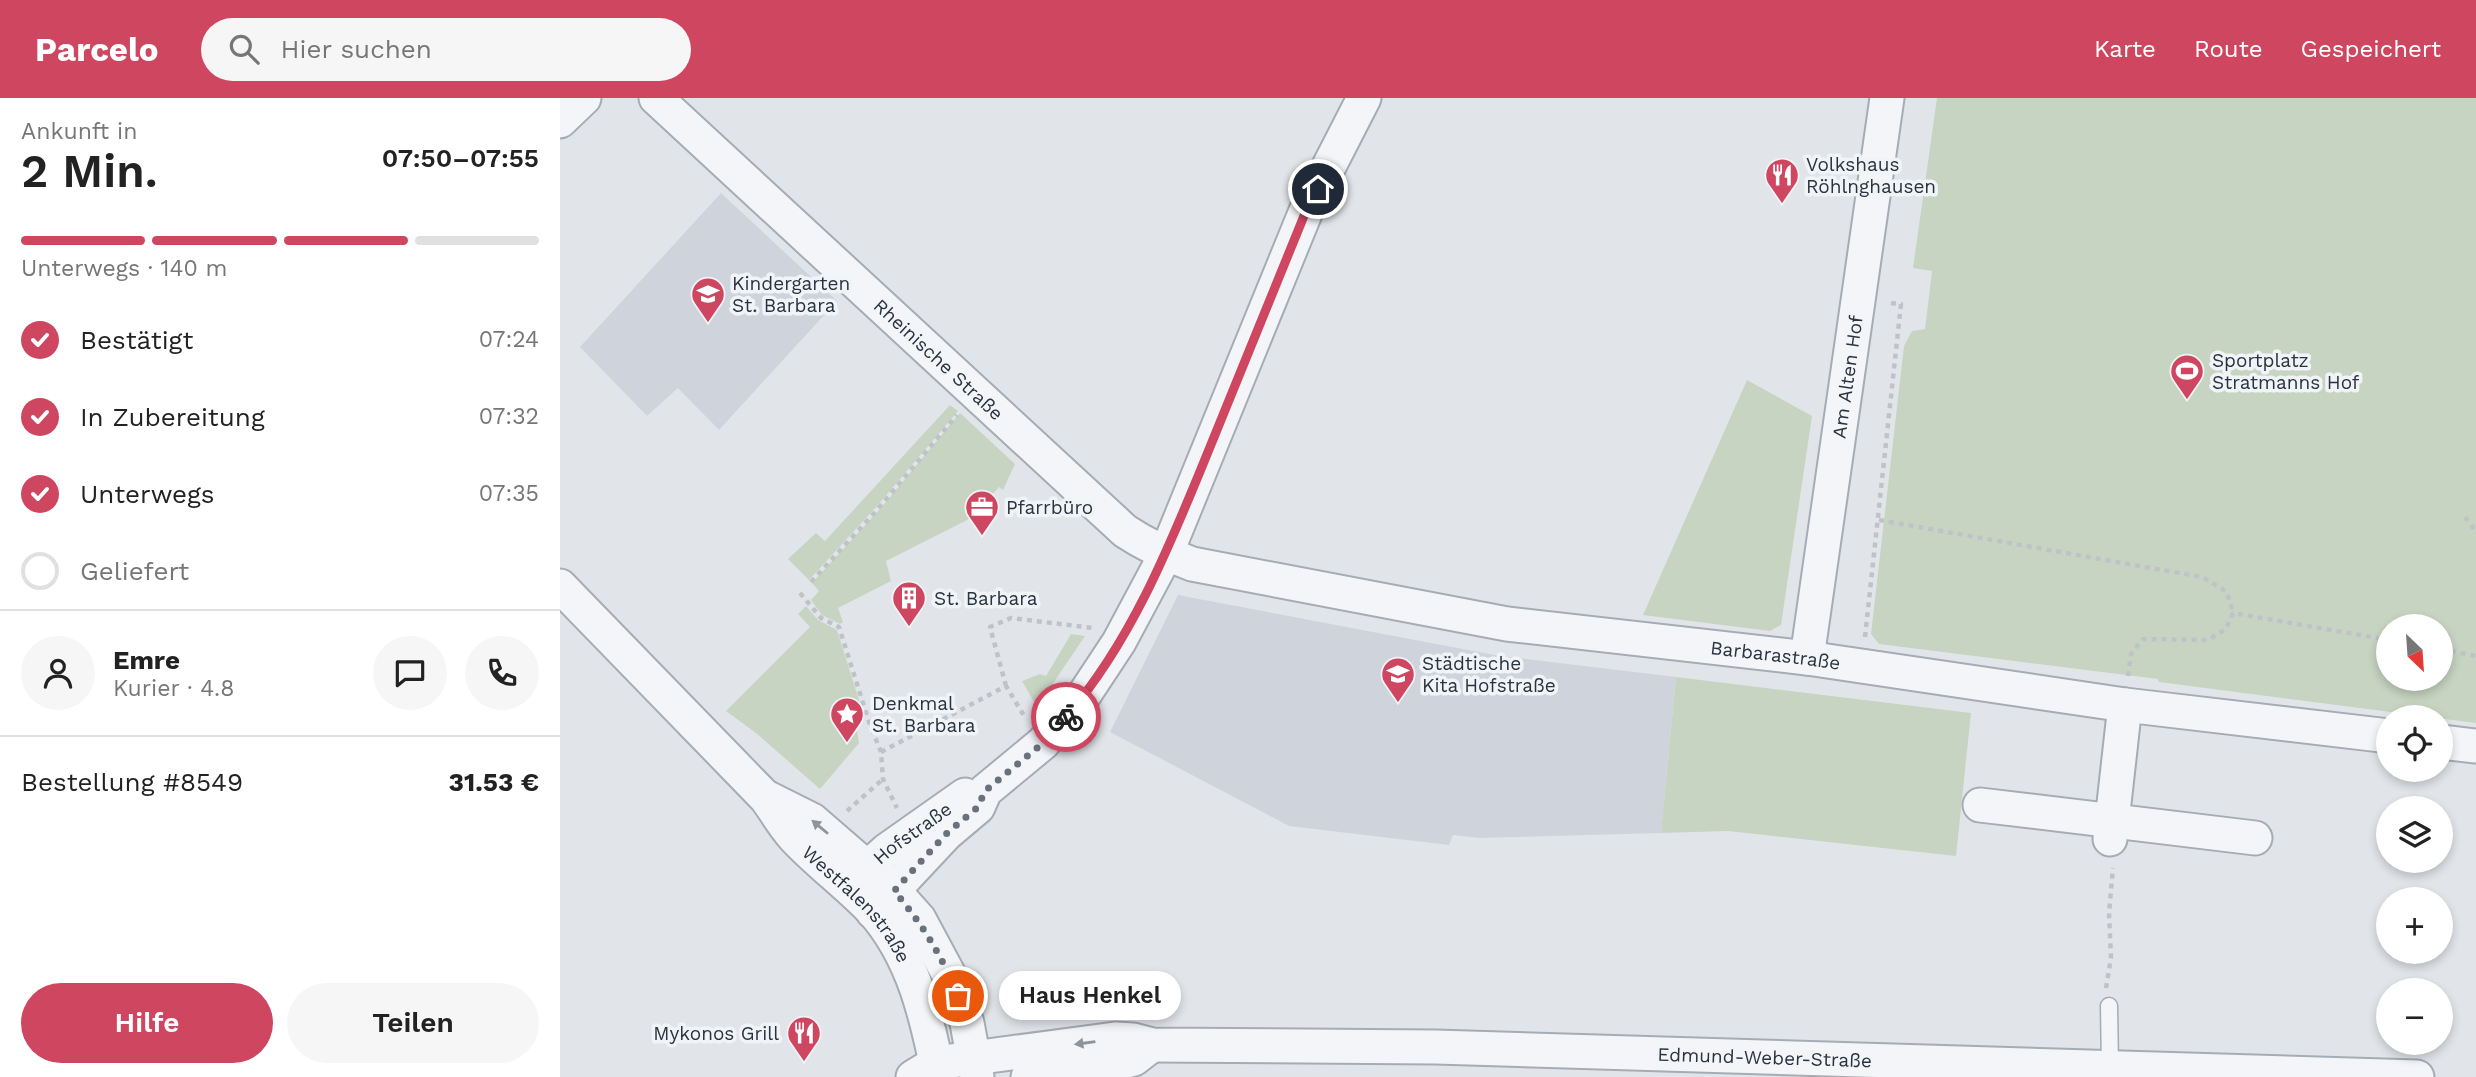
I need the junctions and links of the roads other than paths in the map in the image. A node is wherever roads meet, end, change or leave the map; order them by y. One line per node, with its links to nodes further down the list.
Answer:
1 (584, 98): 5 (street)
2 (656, 98): 6 (street, Rheinische Straße)
3 (1364, 98): 6 (street, Hofstraße)
4 (1887, 98): 8 (street, Am Alten Hof)
5 (560, 121)
6 (1166, 554): 8 (street, Barbarastraße); 13 (street, Hofstraße)
7 (560, 586): 17 (street, Westfalenstraße)
8 (1807, 658): 9 (street, Barbarastraße)
9 (2125, 705): 10 (street, Barbarastraße); 15 (street)
10 (2376, 734)
11 (2453, 743): 12 (street)
12 (2476, 746)
13 (985, 791): 17 (street, Hofstraße); 18 (street, Hofstraße)
14 (1980, 805): 15 (street)
15 (2111, 830): 16 (street)
16 (2255, 838)
17 (857, 876): 18 (street, Westfalenstraße)
18 (884, 902): 22 (street, Westfalenstraße); 25 (street, Westfalenstraße)
19 (2109, 1006): 21 (lane)
20 (1152, 1045): 22 (street, Edmund-Weber-Straße, one-way to 22); 23 (street, Edmund-Weber-Straße); 26 (street)
21 (2110, 1066): 24 (street, Edmund-Weber-Straße); 27 (street, Edmund-Weber-Straße)
22 (975, 1067): 25 (street, Edmund-Weber-Straße)
23 (1749, 1067): 24 (street, Edmund-Weber-Straße)
24 (2015, 1070)
25 (929, 1072)
26 (1028, 1077)
27 (2417, 1077)

